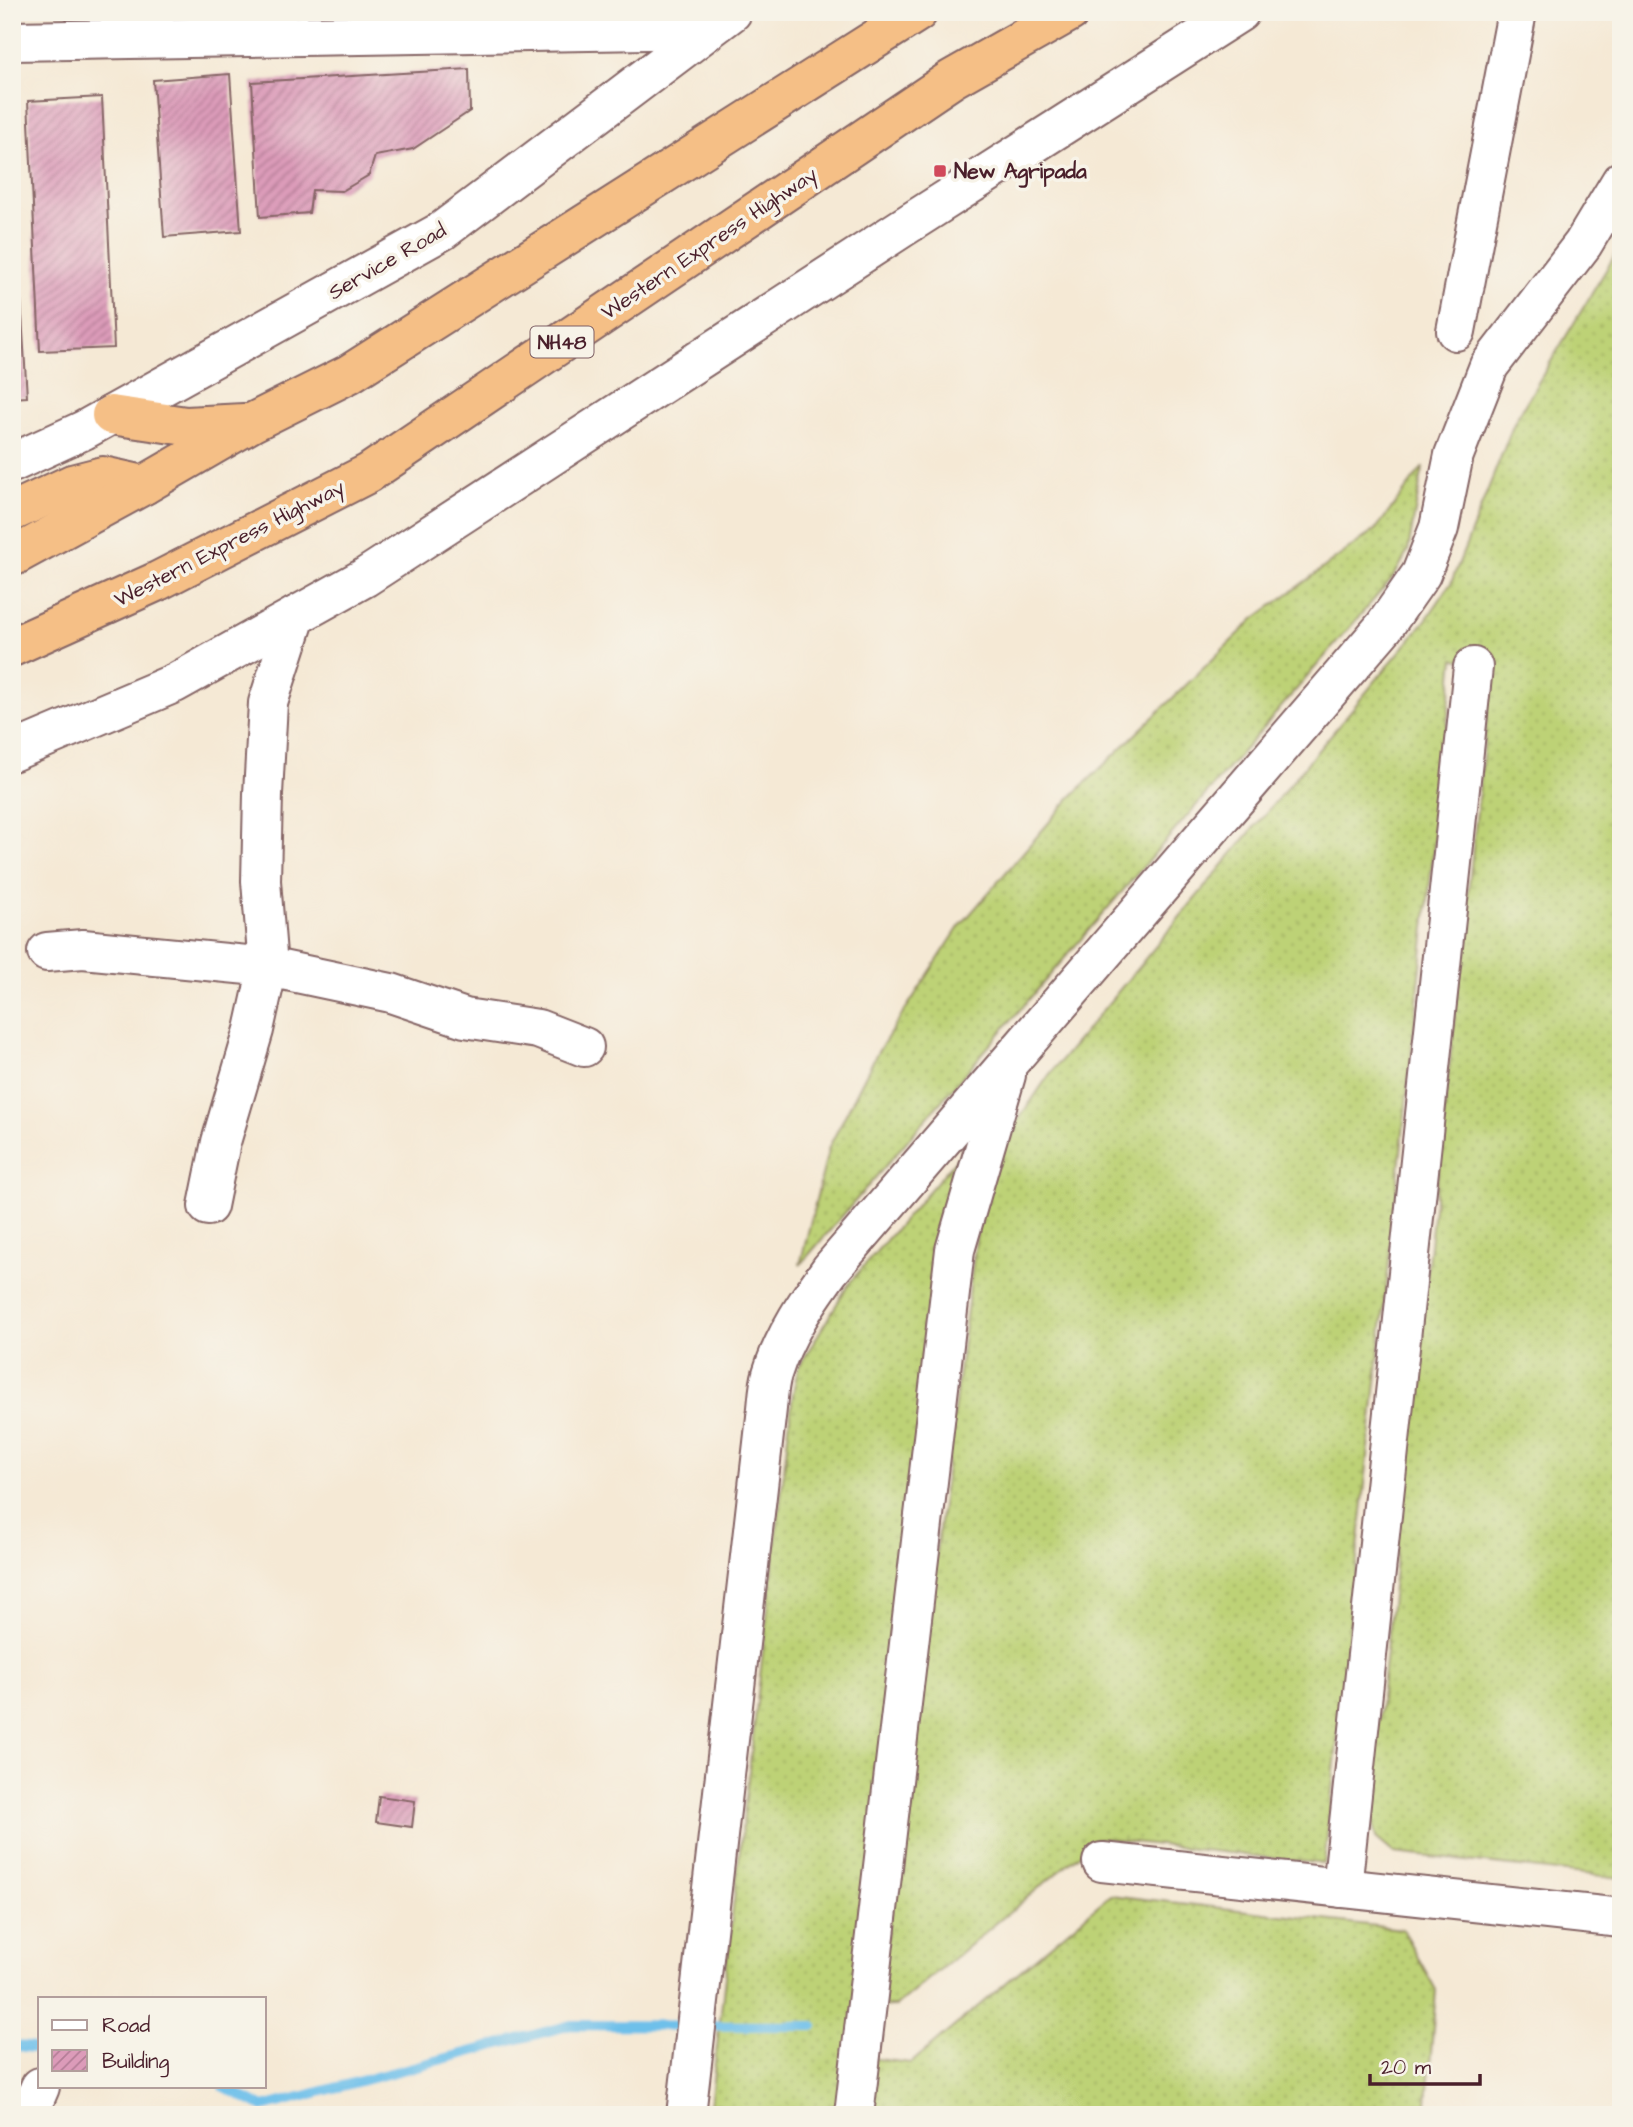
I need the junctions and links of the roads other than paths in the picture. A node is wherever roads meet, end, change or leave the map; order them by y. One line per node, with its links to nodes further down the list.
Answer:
1 (918, 12): 10 (highway)
2 (1070, 12): 16 (highway, Western Express Highway / NH48)
3 (1240, 12): 15 (street)
4 (1517, 12): 8 (street)
5 (720, 21): 6 (street); 9 (street, Service Road)
6 (12, 41)
7 (1621, 181): 22 (street)
8 (1456, 331)
9 (111, 415): 10 (highway); 11 (street, Service Road)
10 (251, 423): 12 (highway)
11 (12, 463)
12 (144, 485): 13 (highway); 14 (highway)
13 (12, 512)
14 (12, 557)
15 (296, 616): 18 (street); 20 (street)
16 (12, 647)
17 (1473, 667): 25 (street)
18 (12, 752)
19 (47, 952): 20 (street)
20 (268, 967): 21 (street); 23 (street)
21 (584, 1047)
22 (1009, 1063): 28 (street); 30 (street)
23 (208, 1206)
24 (1102, 1862): 25 (street)
25 (1342, 1888): 26 (street)
26 (1621, 1918)
27 (40, 2088): 29 (street)
28 (688, 2100)
29 (28, 2115)
30 (854, 2115)

